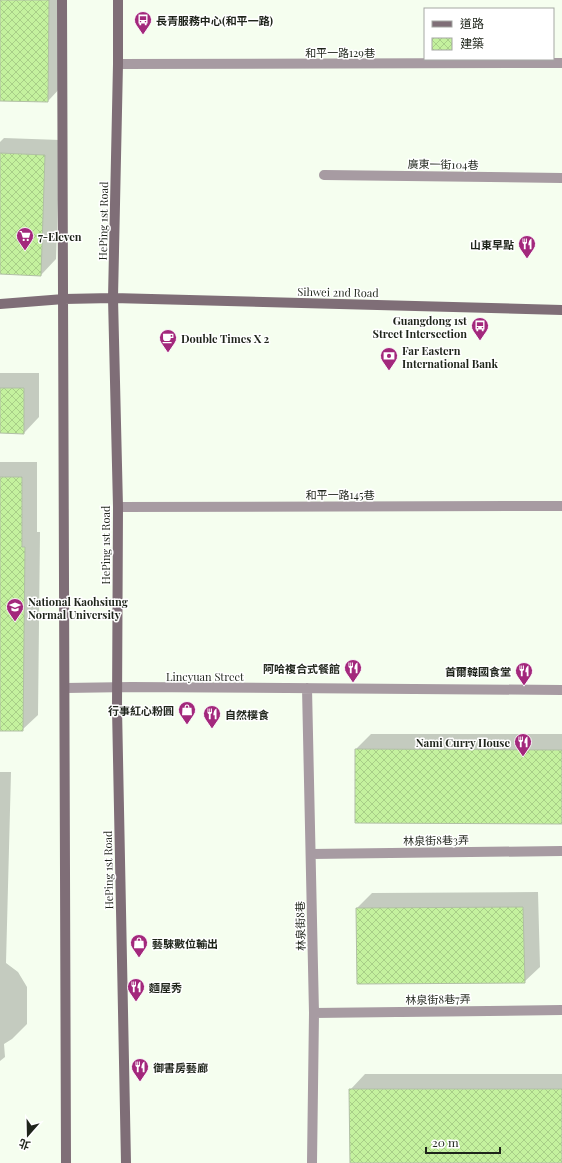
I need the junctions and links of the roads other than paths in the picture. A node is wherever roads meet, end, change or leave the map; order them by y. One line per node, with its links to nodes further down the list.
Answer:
1 (62, 0): 8 (street)
2 (118, 0): 4 (street, HePing 1st Road)
3 (562, 63): 4 (street, 和平一路129巷)
4 (118, 64): 7 (street, HePing 1st Road)
5 (324, 175): 6 (street, 廣東一街104巷)
6 (562, 178)
7 (113, 298): 8 (street, Sihwei 2nd Road); 10 (street, Sihwei 2nd Road); 11 (street, HePing 1st Road)
8 (64, 299): 9 (street); 14 (street)
9 (0, 304)
10 (562, 310)
11 (118, 506): 12 (street, 和平一路145巷); 13 (street, HePing 1st Road)
12 (562, 506)
13 (116, 687): 14 (street, Lincyuan Street); 15 (street, Lincyuan Street); 22 (street, HePing 1st Road)
14 (65, 688): 21 (street)
15 (307, 688): 16 (street, Lincyuan Street); 18 (street, 林泉街8巷)
16 (562, 690)
17 (562, 851): 18 (street, 林泉街8巷3弄)
18 (311, 854): 20 (street, 林泉街8巷)
19 (562, 1010): 20 (street, 林泉街8巷7弄)
20 (314, 1013): 23 (street, 林泉街8巷)
21 (66, 1163)
22 (126, 1163)
23 (312, 1163)

